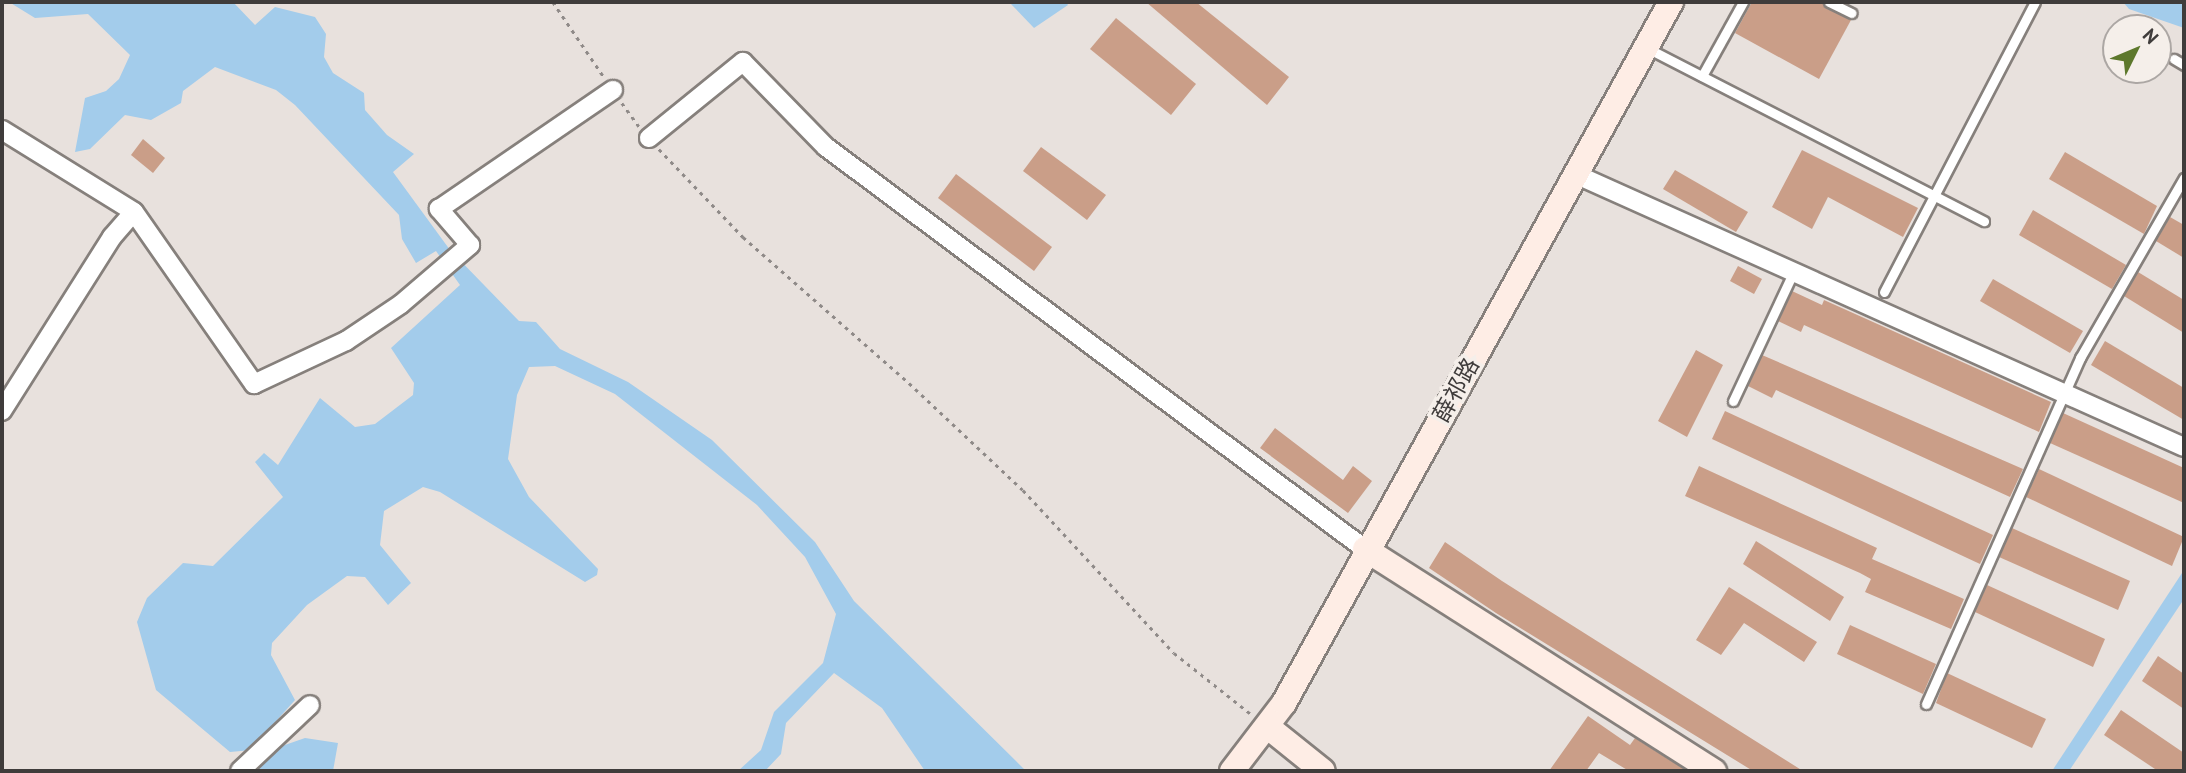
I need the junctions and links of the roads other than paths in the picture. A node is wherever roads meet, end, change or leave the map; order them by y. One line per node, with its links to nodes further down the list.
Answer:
1 (1671, 2): 6 (street, 薛祁路)
2 (1743, 2): 9 (lane)
3 (1829, 2): 5 (lane)
4 (2035, 2): 15 (lane)
5 (1852, 13)
6 (1646, 47): 9 (lane); 13 (street, 薛祁路)
7 (2174, 59): 8 (lane)
8 (2184, 65)
9 (1702, 76): 15 (lane)
10 (613, 90): 16 (street)
11 (2, 130): 16 (street)
12 (649, 138): 24 (street)
13 (1575, 174): 18 (street); 24 (street, 薛祁路)
14 (2184, 178): 20 (lane)
15 (1934, 195): 17 (lane); 19 (lane)
16 (134, 212): 22 (street)
17 (1984, 221)
18 (1791, 275): 20 (street); 21 (lane)
19 (1884, 292)
20 (2064, 394): 23 (street); 25 (lane)
21 (1733, 401)
22 (2, 411)
23 (2184, 447)
24 (1365, 549): 27 (street, 薛祁路); 31 (street)
25 (1926, 704)
26 (310, 705): 28 (street)
27 (1268, 727): 29 (street, 薛祁路); 30 (street)
28 (240, 771)
29 (1232, 771)
30 (1323, 771)
31 (1714, 771)

